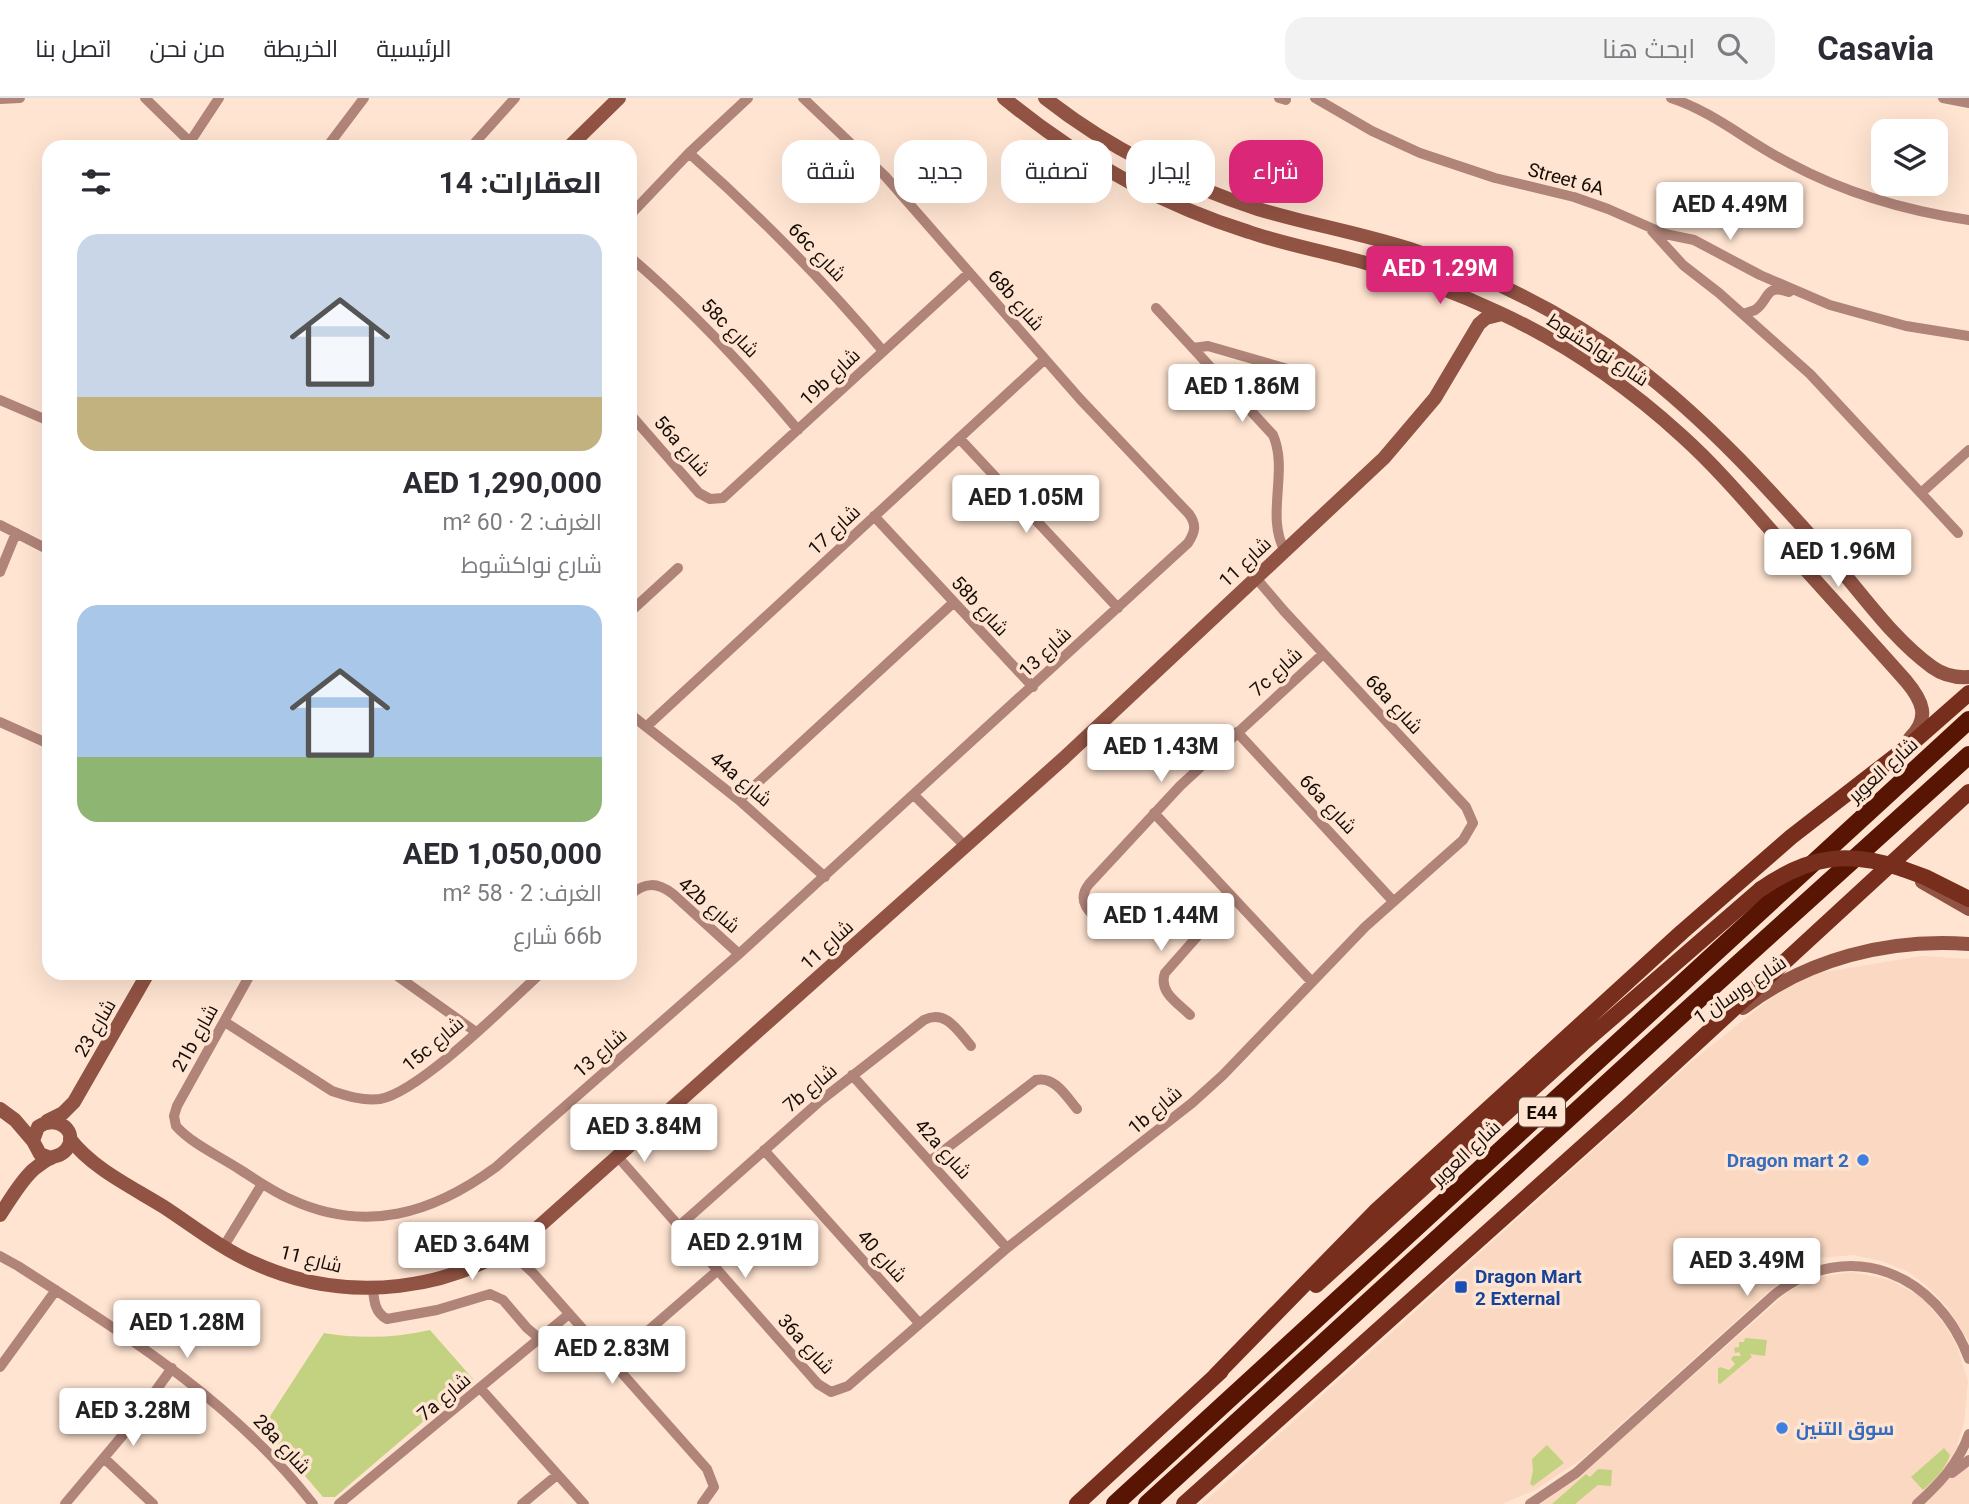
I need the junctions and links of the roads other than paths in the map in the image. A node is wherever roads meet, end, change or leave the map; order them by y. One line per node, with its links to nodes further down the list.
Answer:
1 (20, 98): 14 (street)
2 (145, 98): 16 (street)
3 (219, 98): 17 (street)
4 (364, 98): 18 (street)
5 (515, 98): 19 (street)
6 (619, 98): 20 (street)
7 (748, 98): 21 (street)
8 (803, 98): 28 (street, 68b شارع)
9 (1004, 98): 32 (street, شارع نواكشوط)
10 (1045, 98): 59 (street, شارع نواكشوط)
11 (1315, 98): 24 (street, Street 6A)
12 (1671, 98): 23 (street)
13 (1943, 98): 15 (street)
14 (0, 99)
15 (1969, 103)
16 (189, 140)
17 (195, 140)
18 (332, 140)
19 (477, 140)
20 (576, 140)
21 (689, 153): 22 (street); 41 (street, 66c شارع)
22 (637, 208)
23 (1969, 220)
24 (1640, 223): 25 (street, Street 6A); 26 (street)
25 (1686, 238): 26 (street); 29 (street, Street 6A)
26 (1673, 255): 36 (street)
27 (637, 263): 47 (street, 58c شارع)
28 (969, 272): 41 (street, 19b شارع); 42 (street, 68b شارع)
29 (1760, 275): 30 (street); 31 (street, Street 6A)
30 (1766, 294): 31 (street); 34 (street)
31 (1810, 297): 38 (street, Street 6A)
32 (1468, 299): 35 (street, شارع نواكشوط); 37 (street)
33 (1156, 308): 39 (street)
34 (1757, 309): 36 (street); 40 (street)
35 (1502, 314): 37 (street); 62 (street, شارع نواكشوط)
36 (1743, 314): 40 (street)
37 (1474, 330): 58 (street, شارع 11)
38 (1969, 336)
39 (1193, 348): 43 (street); 58 (street)
40 (1780, 348): 50 (street)
41 (883, 351): 47 (street, 19b شارع)
42 (1045, 359): 48 (street, شارع 17); 54 (street, 68b شارع)
43 (1298, 372)
44 (0, 400): 45 (street)
45 (42, 418)
46 (637, 422): 51 (street, 56a شارع)
47 (798, 430): 51 (street, 19b شارع)
48 (959, 438): 52 (street, شارع 17); 66 (street)
49 (1969, 450): 50 (street)
50 (1921, 493): 56 (street)
51 (710, 499)
52 (874, 516): 64 (street, 58b شارع); 74 (street, شارع 17)
53 (0, 525): 55 (street)
54 (1194, 531): 66 (street, شارع 13)
55 (16, 533): 57 (street); 61 (street)
56 (1958, 533)
57 (42, 546)
58 (1285, 551): 63 (street, شارع 11)
59 (1830, 558): 62 (street); 68 (street, شارع نواكشوط)
60 (678, 568): 65 (street)
61 (0, 572)
62 (1809, 573): 78 (street, شارع نواكشوط)
63 (1254, 580): 67 (street, 68a شارع); 84 (street, شارع 11)
64 (953, 603): 69 (street, 58b شارع); 81 (street)
65 (637, 606)
66 (1118, 608): 69 (street, شارع 13)
67 (1323, 654): 75 (street, 7c شارع); 83 (street, 68a شارع)
68 (1969, 677)
69 (1033, 687): 79 (street, شارع 13)
70 (1969, 692): 78 (main road)
71 (637, 719): 74 (street, 44a شارع)
72 (1969, 720): 155 (highway, شارع العوير / E44)
73 (0, 722): 76 (street)
74 (647, 726): 81 (street, 44a شارع)
75 (1237, 732): 82 (street, 7c شارع); 90 (street, 66a شارع)
76 (42, 741)
77 (1969, 755): 156 (highway, E44)
78 (1874, 771): 138 (main road)
79 (914, 795): 84 (street); 86 (street, شارع 13)
80 (1965, 795): 103 (main road)
81 (739, 800): 86 (street, 44a شارع)
82 (1154, 813): 88 (street); 92 (street, 7c شارع)
83 (1473, 823): 90 (street, 1b شارع)
84 (964, 849): 115 (street, شارع 11)
85 (1903, 869): 89 (main road); 91 (street); 138 (main road, bridge)
86 (825, 877): 94 (street, شارع 13)
87 (637, 889): 94 (street, 42b شارع)
88 (1233, 897): 99 (street); 100 (street)
89 (1969, 899)
90 (1393, 901): 99 (street, 1b شارع)
91 (1969, 909)
92 (1110, 932)
93 (1969, 944): 103 (street, شارع ورسان 1)
94 (739, 954): 119 (street, شارع 13)
95 (144, 980): 106 (street, شارع 23)
96 (247, 980): 101 (street, 21b شارع)
97 (403, 980): 102 (street)
98 (533, 980): 102 (street, 15c شارع)
99 (1311, 981): 124 (street, 1b شارع)
100 (1190, 1015)
101 (225, 1022): 102 (street, 15c شارع); 109 (street, 21b شارع)
102 (476, 1032)
103 (1697, 1042): 145 (main road)
104 (971, 1046): 105 (street, 7b شارع)
105 (852, 1075): 113 (street, 7b شارع); 116 (street, 42a شارع)
106 (74, 1102): 110 (street, شارع 23); 111 (street, شارع 23)
107 (1077, 1109): 116 (street)
108 (4, 1112): 110 (street); 112 (street)
109 (174, 1122): 119 (street, شارع 13)
110 (45, 1123): 111 (street); 112 (street)
111 (69, 1134): 114 (street); 117 (street, شارع 11)
112 (34, 1142): 114 (street); 118 (street)
113 (764, 1150): 121 (street, 7b شارع); 132 (street, شارع 40)
114 (56, 1156): 117 (street, شارع 11); 118 (street)
115 (615, 1160): 121 (street, 36a شارع); 123 (street, شارع 11)
116 (930, 1161): 124 (street, 42a شارع)
117 (92, 1162): 122 (street, شارع 11)
118 (27, 1176): 120 (street)
119 (262, 1184): 122 (street)
120 (0, 1215)
121 (678, 1227): 128 (street, 36a شارع)
122 (221, 1245): 129 (street, شارع 11)
123 (512, 1247): 129 (street, شارع 11); 131 (street)
124 (1007, 1248): 132 (street, 1b شارع)
125 (0, 1250): 127 (street, 28a شارع)
126 (0, 1256): 127 (street, 28a شارع)
127 (18, 1266): 130 (street, 28a شارع)
128 (717, 1271): 135 (street); 140 (street, 36a شارع)
129 (377, 1289): 133 (street)
130 (56, 1290): 136 (street); 137 (street, 28a شارع)
131 (569, 1314): 133 (street, 7a شارع); 135 (street)
132 (919, 1323): 140 (street, 1b شارع)
133 (537, 1341): 139 (street, 7a شارع)
134 (1969, 1359): 159 (street)
135 (612, 1363): 153 (street)
136 (0, 1367)
137 (172, 1368): 142 (street); 149 (street, 28a شارع)
138 (1214, 1377): 154 (main road)
139 (481, 1389): 144 (street); 150 (street, 7a شارع)
140 (831, 1392)
141 (1969, 1433): 146 (street)
142 (105, 1459): 147 (street); 148 (street)
143 (1969, 1460): 146 (street)
144 (557, 1475): 151 (street); 152 (street)
145 (1214, 1477): 157 (main road); 158 (street)
146 (1940, 1482): 160 (street)
147 (65, 1504)
148 (153, 1504)
149 (313, 1504)
150 (339, 1504)
151 (522, 1504)
152 (584, 1504)
153 (702, 1504)
154 (1077, 1504)
155 (1115, 1504)
156 (1147, 1504)
157 (1184, 1504)
158 (1193, 1504)
159 (1530, 1504)
160 (1917, 1504)

